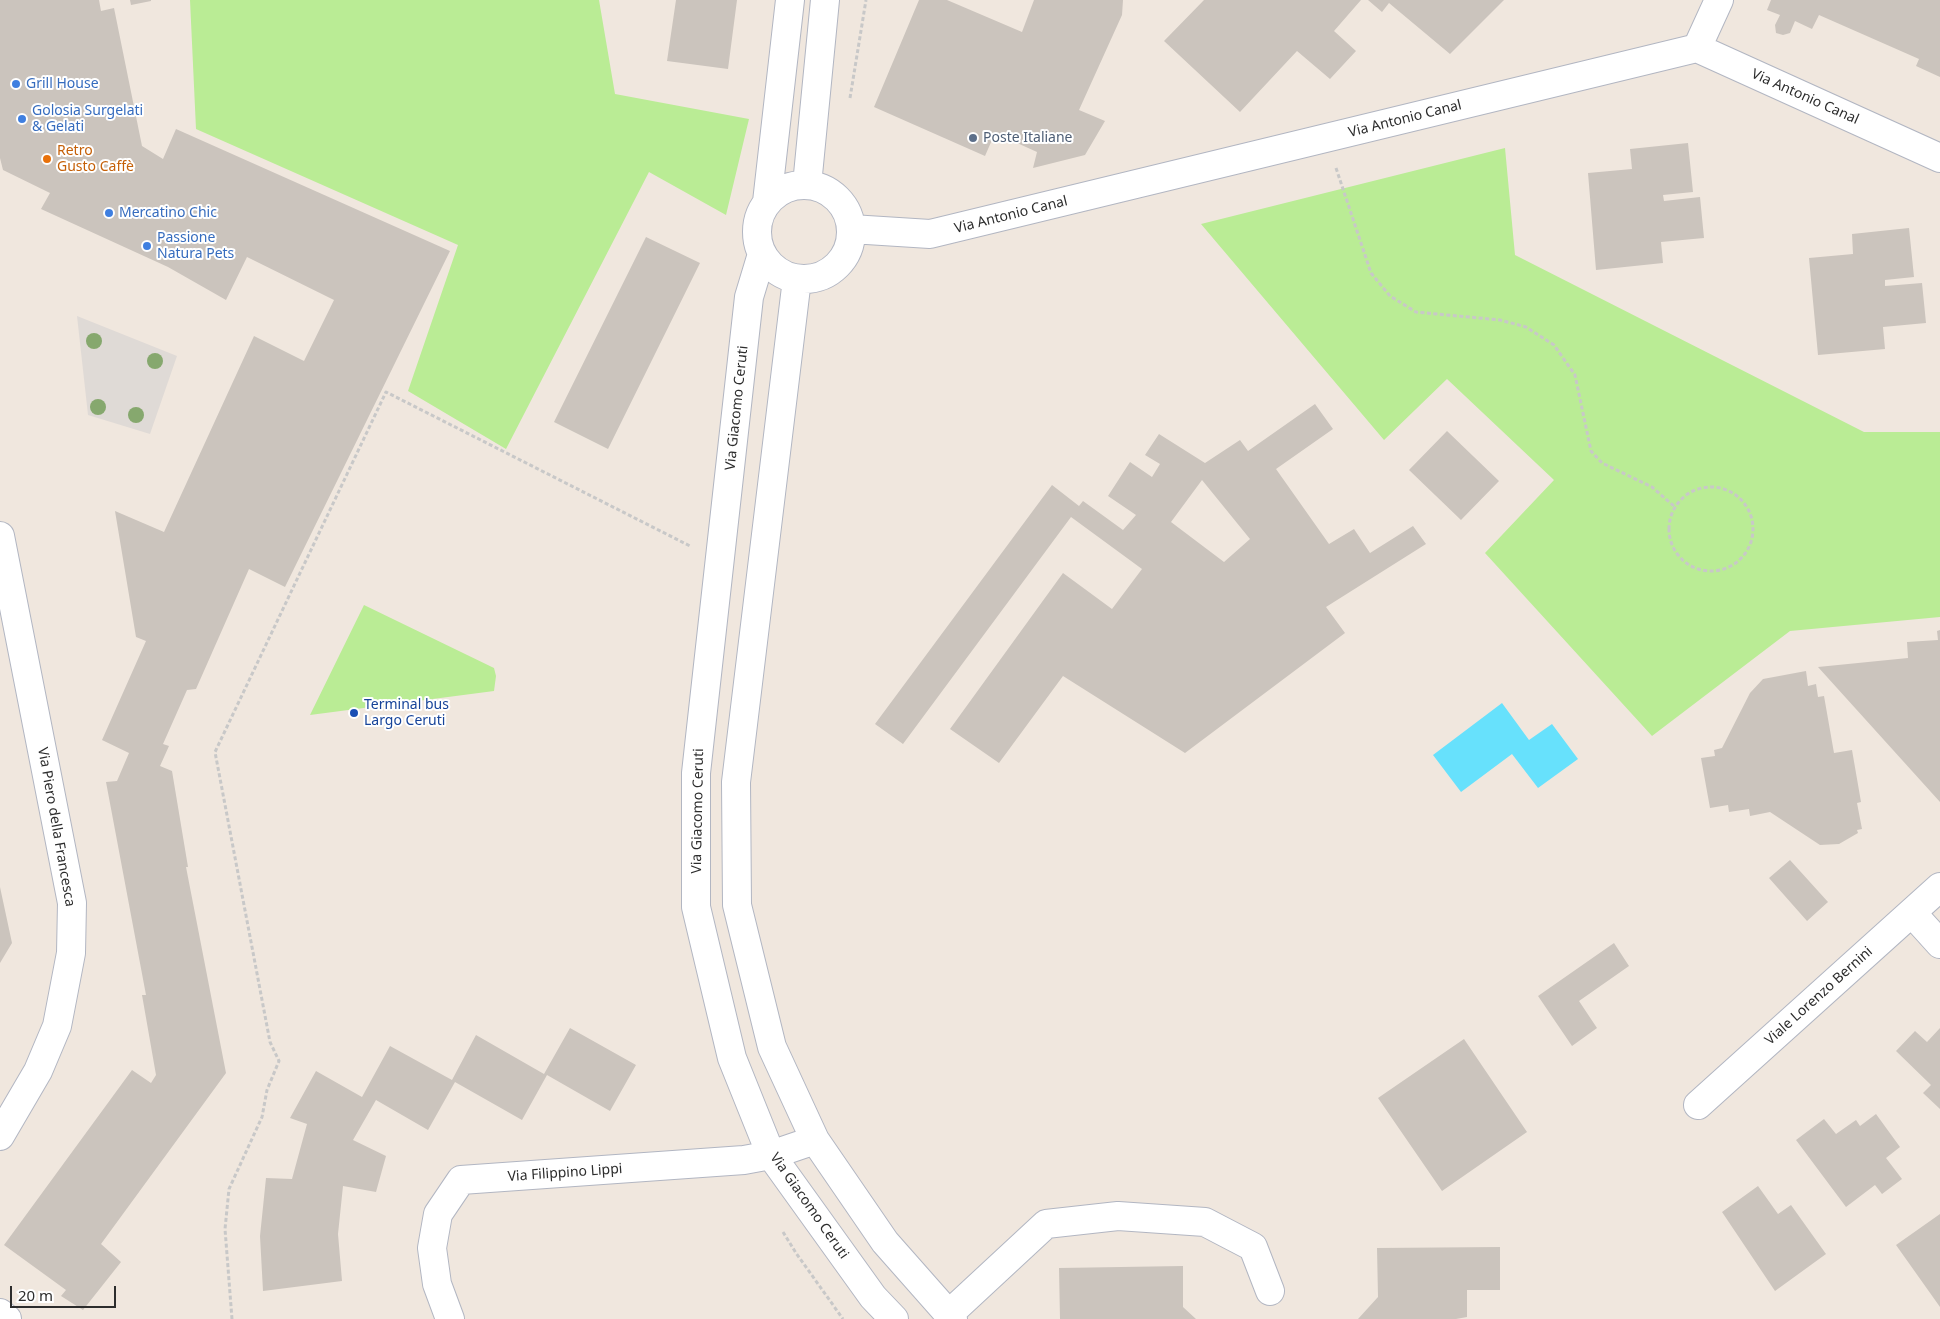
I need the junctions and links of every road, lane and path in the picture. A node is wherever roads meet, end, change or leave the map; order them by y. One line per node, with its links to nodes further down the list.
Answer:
1 (790, 0): 8 (street)
2 (826, 0): 7 (street)
3 (1719, 0): 4 (street)
4 (1697, 48): 5 (street, Via Antonio Canal); 6 (street, Via Antonio Canal)
5 (1328, 138): 9 (street, Via Antonio Canal); 12 (path)
6 (1940, 158)
7 (807, 185): 8 (street); 9 (street)
8 (767, 202): 10 (street)
9 (851, 229): 11 (street)
10 (762, 254): 11 (street); 21 (street, Via Giacomo Ceruti)
11 (797, 279): 20 (street)
12 (1675, 507): 12 (path)
13 (0, 536): 19 (street, Via Piero della Francesca)
14 (693, 548): 26 (path)
15 (1940, 887): 16 (street, Viale Lorenzo Bernini)
16 (1912, 913): 17 (street); 18 (street, Viale Lorenzo Bernini)
17 (1940, 944)
18 (1698, 1105)
19 (0, 1136)
20 (815, 1140): 21 (street, Via Filippino Lippi); 24 (street)
21 (771, 1154): 27 (street, Via Filippino Lippi); 28 (street, Via Giacomo Ceruti)
22 (1270, 1291): 24 (street)
23 (0, 1313): 25 (street)
24 (951, 1317)
25 (7, 1319)
26 (232, 1319)
27 (450, 1319)
28 (894, 1319)

